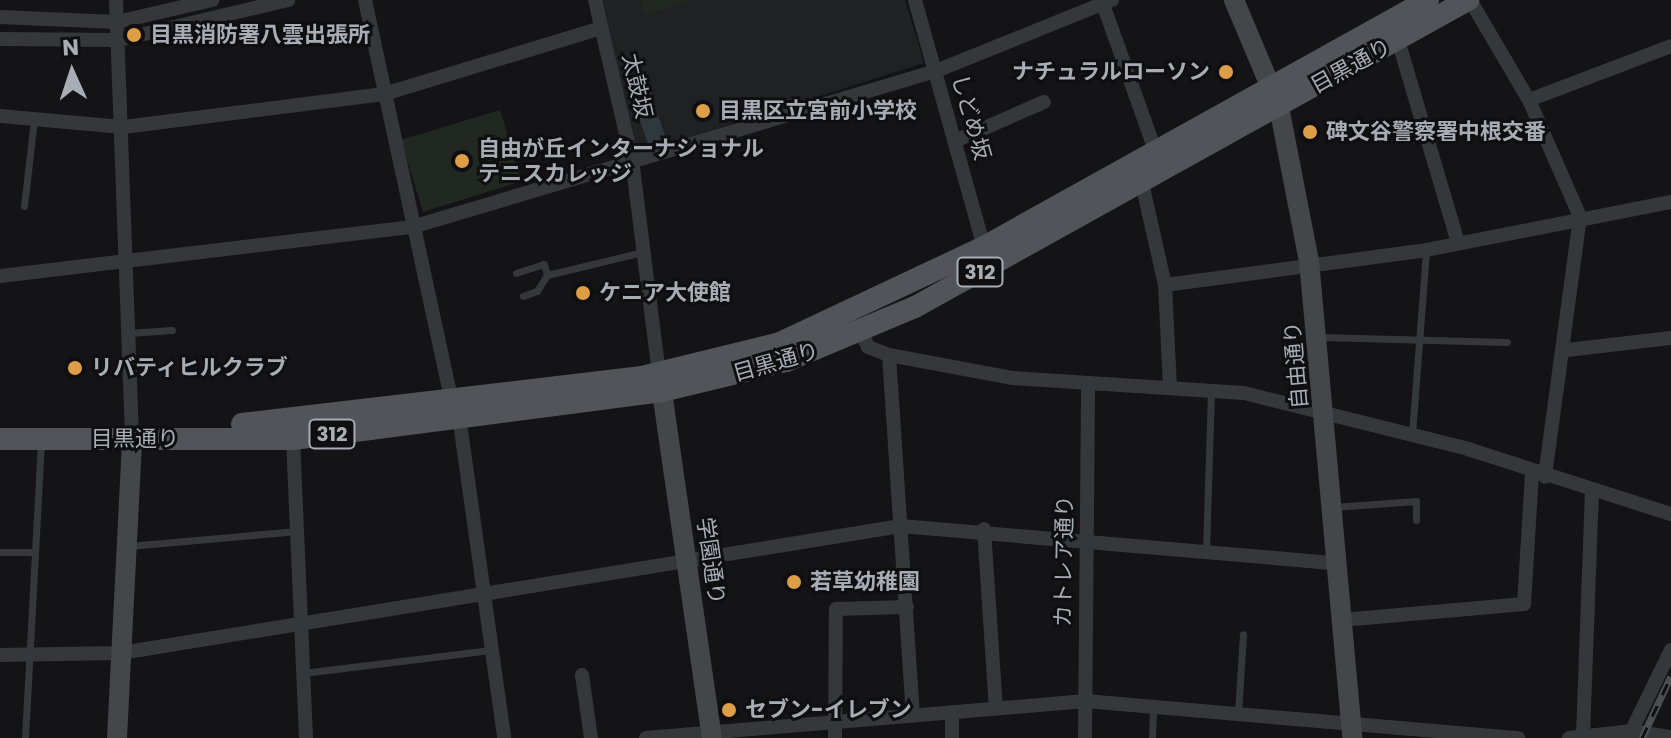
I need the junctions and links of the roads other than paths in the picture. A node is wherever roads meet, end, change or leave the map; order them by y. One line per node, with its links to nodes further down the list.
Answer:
1 (116, 0): 12 (street)
2 (212, 0): 12 (street)
3 (288, 0): 15 (street)
4 (365, 0): 19 (street)
5 (595, 0): 13 (street, 太鼓坂)
6 (915, 0): 18 (street, しどめ坂)
7 (1234, 0): 20 (main road, 自由通り)
8 (1428, 0): 20 (main road, 目黒通り / 312)
9 (1469, 0): 16 (main road, 目黒通り / 312); 21 (street)
10 (1107, 2): 18 (street); 27 (street)
11 (0, 17): 12 (street)
12 (117, 22): 15 (street)
13 (601, 28): 19 (street); 28 (street, 太鼓坂)
14 (0, 39): 15 (street)
15 (119, 40): 25 (street)
16 (1398, 40): 20 (main road, 目黒通り / 312); 34 (street)
17 (1671, 46): 21 (street)
18 (936, 71): 26 (street, しどめ坂); 28 (street)
19 (384, 94): 25 (street); 33 (street)
20 (1274, 97): 27 (main road, 目黒通り / 312); 29 (main road, 目黒通り / 312); 38 (main road, 自由通り)
21 (1529, 100): 32 (street)
22 (1044, 102): 26 (street)
23 (0, 116): 24 (street)
24 (34, 119): 25 (street); 31 (lane)
25 (123, 127): 39 (street)
26 (955, 141): 35 (street, しどめ坂)
27 (1156, 153): 35 (main road, 目黒通り / 312)
28 (632, 160): 33 (street); 37 (street, 太鼓坂)
29 (1142, 183): 43 (street); 49 (main road, 目黒通り / 312)
30 (1671, 202): 32 (street)
31 (24, 206)
32 (1580, 217): 34 (street); 54 (street)
33 (412, 227): 39 (street); 60 (street)
34 (1458, 243): 36 (street)
35 (984, 247): 56 (main road, 目黒通り / 312)
36 (1426, 250): 38 (street); 51 (lane)
37 (645, 251): 41 (lane); 45 (street, 太鼓坂)
38 (1309, 261): 43 (street); 50 (main road, 自由通り)
39 (125, 262): 42 (street); 48 (street)
40 (516, 273): 41 (lane)
41 (547, 275): 44 (lane)
42 (0, 276)
43 (1165, 285): 58 (street)
44 (523, 296)
45 (651, 297): 46 (lane); 56 (street, 太鼓坂)
46 (623, 298)
47 (172, 330): 48 (lane)
48 (129, 333): 63 (street)
49 (862, 333): 55 (street); 56 (main road, 目黒通り / 312)
50 (1317, 337): 51 (lane); 61 (main road, 自由通り)
51 (1420, 338): 53 (lane); 64 (lane)
52 (1671, 338): 54 (street)
53 (1507, 342)
54 (1567, 350): 68 (street)
55 (889, 355): 57 (street); 73 (street)
56 (661, 382): 60 (main road, 目黒通り / 312); 81 (main road, 学園通り)
57 (1088, 385): 58 (street); 76 (street, カトレア通り)
58 (1170, 388): 59 (street)
59 (1211, 389): 61 (street); 78 (lane)
60 (456, 408): 63 (main road, 目黒通り / 312); 67 (main road, 目黒通り / 312); 83 (street)
61 (1324, 412): 64 (street); 70 (main road, 自由通り)
62 (0, 425): 63 (main road, 目黒通り / 312)
63 (133, 432): 66 (main road, 目黒通り / 312); 67 (main road, 目黒通り / 312); 77 (main road)
64 (1412, 434): 68 (street)
65 (0, 439): 66 (main road, 目黒通り / 312)
66 (41, 439): 80 (lane)
67 (293, 439): 75 (street)
68 (1538, 475): 69 (street); 85 (street)
69 (1592, 494): 71 (street); 105 (street)
70 (1332, 507): 72 (lane); 82 (main road, 自由通り)
71 (1671, 514)
72 (1416, 520)
73 (901, 526): 74 (street); 81 (street); 84 (street)
74 (984, 529): 76 (street); 97 (street)
75 (297, 531): 77 (lane); 86 (street)
76 (1087, 540): 78 (street); 95 (street, カトレア通り)
77 (127, 546): 90 (main road)
78 (1206, 550): 82 (street)
79 (0, 552): 80 (lane)
80 (34, 552): 91 (lane)
81 (687, 563): 83 (street); 103 (main road, 学園通り)
82 (1337, 563): 85 (main road, 自由通り)
83 (484, 598): 86 (street); 88 (street)
84 (907, 607): 100 (street); 101 (street)
85 (1342, 620): 102 (main road, 自由通り)
86 (301, 627): 90 (street); 93 (street)
87 (1243, 634): 99 (lane)
88 (491, 650): 93 (lane); 110 (street)
89 (1671, 650): 104 (street)
90 (121, 653): 91 (street); 108 (main road)
91 (27, 654): 92 (street); 107 (lane)
92 (0, 655)
93 (303, 673): 109 (street)
94 (582, 675): 111 (street)
95 (1085, 701): 96 (street); 97 (street); 114 (street, カトレア通り)
96 (1153, 706): 99 (street); 115 (lane)
97 (996, 709): 98 (street)
98 (952, 712): 100 (street); 113 (street)
99 (1238, 713): 102 (street)
100 (913, 715): 101 (street)
101 (835, 731): 103 (street)
102 (1352, 731): 116 (street)
103 (711, 735): 112 (street)
104 (1629, 735): 105 (street); 106 (street)
105 (1576, 737)
106 (1671, 737)
107 (25, 738)
108 (117, 738)
109 (306, 738)
110 (504, 738)
111 (591, 738)
112 (646, 738)
113 (952, 738)
114 (1085, 738)
115 (1152, 738)
116 (1518, 738)

